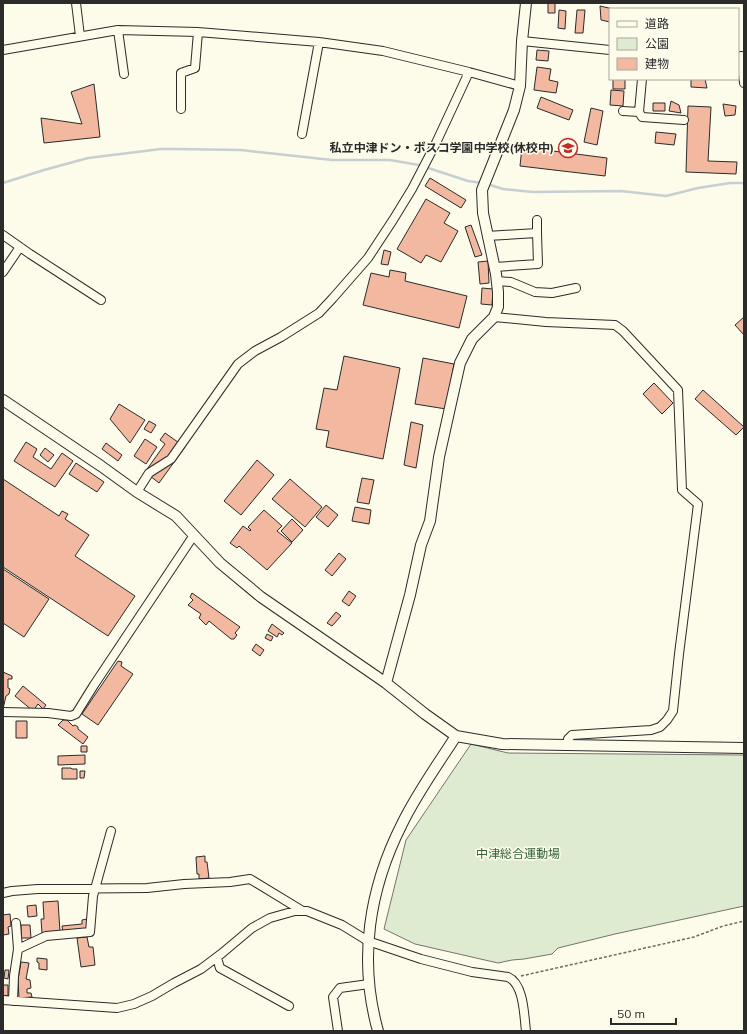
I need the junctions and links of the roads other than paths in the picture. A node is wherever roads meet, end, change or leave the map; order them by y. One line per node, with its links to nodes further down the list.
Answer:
1 (76, 3): 5 (street)
2 (525, 3): 6 (street)
3 (118, 30): 4 (street); 5 (street); 12 (street)
4 (198, 32): 7 (street); 16 (street)
5 (80, 36): 8 (street)
6 (522, 41): 9 (street); 15 (street)
7 (319, 42): 11 (street); 20 (street)
8 (3, 50)
9 (609, 50)
10 (741, 56): 14 (street)
11 (469, 72): 15 (street); 33 (street)
12 (124, 74)
13 (642, 80): 18 (street)
14 (744, 83)
15 (520, 86): 24 (street)
16 (181, 109)
17 (623, 111): 18 (street)
18 (639, 112): 19 (street)
19 (684, 120)
20 (302, 134)
21 (537, 220): 22 (street)
22 (537, 233): 24 (street); 26 (street)
23 (3, 235): 25 (street)
24 (487, 236): 26 (street)
25 (20, 247): 27 (street); 30 (street)
26 (495, 267): 28 (street)
27 (3, 272)
28 (497, 281): 29 (street); 31 (street)
29 (576, 288)
30 (101, 300)
31 (494, 317): 35 (street); 38 (street)
32 (3, 400): 33 (street)
33 (137, 492): 34 (street)
34 (194, 535): 35 (street); 36 (street)
35 (386, 683): 37 (street)
36 (3, 712)
37 (456, 736): 38 (street); 45 (street)
38 (568, 746): 39 (street)
39 (744, 748)
40 (111, 831): 41 (street)
41 (95, 888): 42 (street); 43 (street); 46 (street)
42 (3, 893)
43 (302, 911): 45 (street); 47 (street)
44 (16, 923): 46 (street)
45 (368, 941): 48 (street); 54 (street)
46 (18, 949): 50 (street)
47 (217, 958): 50 (street); 51 (street)
48 (369, 984): 52 (street); 53 (street)
49 (3, 1000): 50 (street)
50 (13, 1000)
51 (289, 1006)
52 (338, 1031)
53 (378, 1031)
54 (526, 1031)

